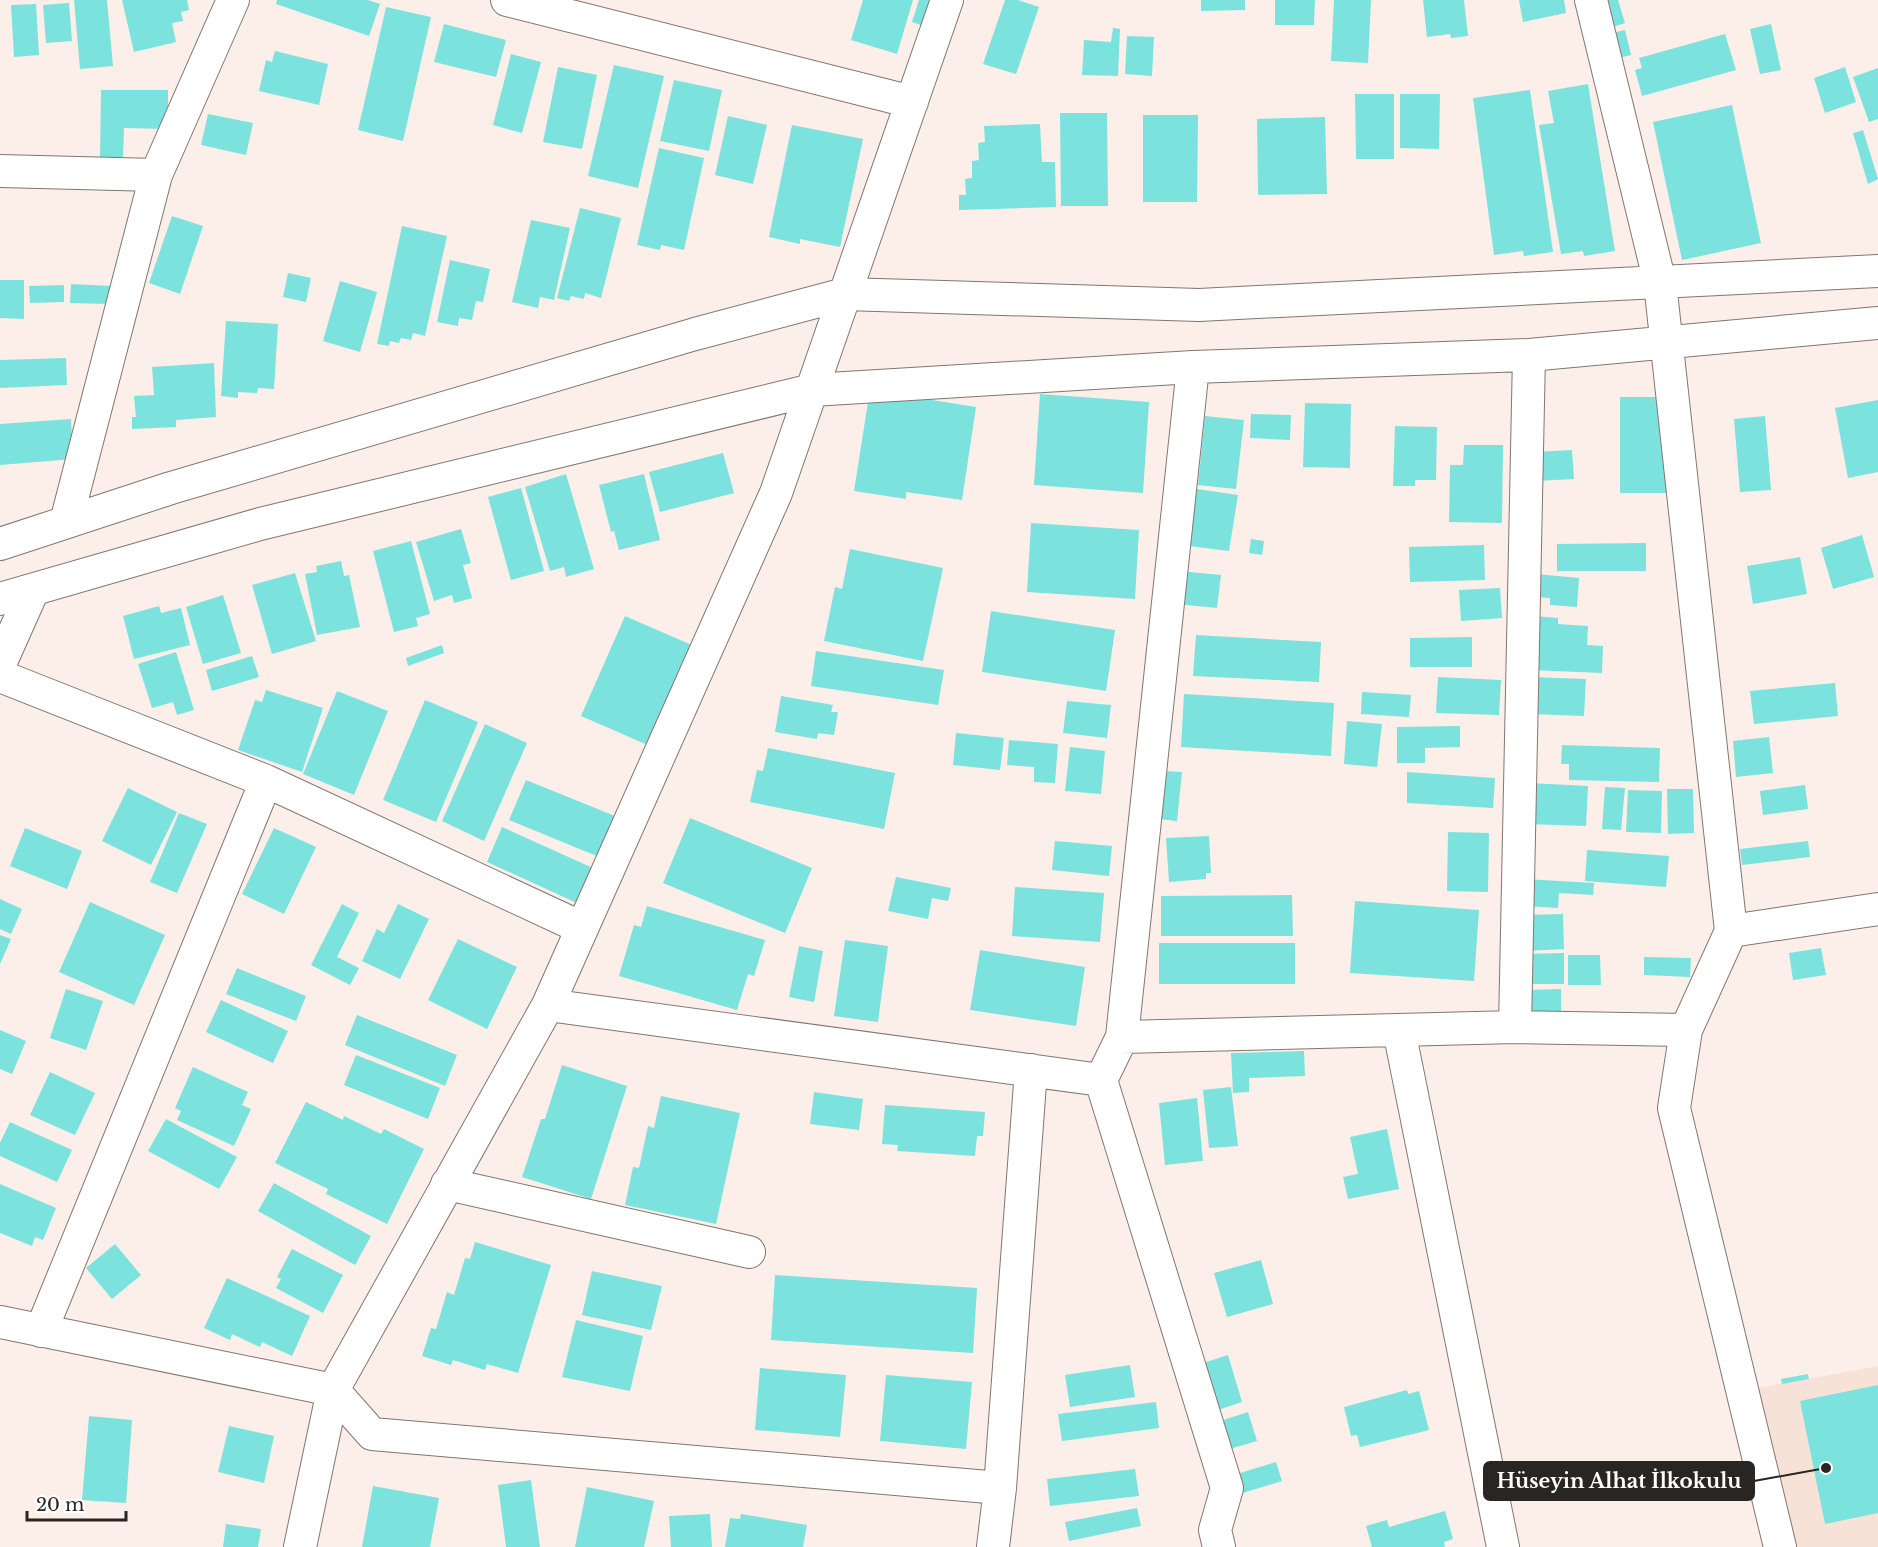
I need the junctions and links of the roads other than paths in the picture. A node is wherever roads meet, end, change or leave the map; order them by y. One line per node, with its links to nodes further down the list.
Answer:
1 (232, 0): 7 (street)
2 (507, 0): 5 (street)
3 (947, 0): 5 (street)
4 (1591, 0): 9 (street)
5 (912, 102): 10 (street)
6 (0, 171): 7 (street)
7 (156, 175): 16 (street)
8 (1878, 271): 9 (street)
9 (1660, 283): 10 (street); 12 (street)
10 (845, 294): 15 (street); 16 (street)
11 (1878, 322): 12 (street)
12 (1666, 343): 13 (street); 25 (street)
13 (1529, 355): 14 (street); 27 (street)
14 (1193, 367): 15 (street); 30 (street)
15 (812, 390): 18 (street); 24 (street)
16 (66, 522): 17 (street)
17 (0, 544)
18 (33, 590): 19 (street); 20 (street)
19 (0, 599)
20 (0, 664)
21 (0, 676): 22 (street)
22 (266, 781): 24 (street); 36 (street)
23 (1878, 909): 25 (street)
24 (582, 927): 26 (street)
25 (1731, 931): 29 (street)
26 (548, 1005): 31 (street); 33 (street)
27 (1515, 1027): 28 (street); 29 (street)
28 (1399, 1030): 30 (street); 42 (street)
29 (1686, 1030): 43 (street)
30 (1122, 1037): 32 (street)
31 (1031, 1070): 32 (street); 38 (street)
32 (1101, 1080): 41 (street)
33 (447, 1185): 34 (street); 37 (street)
34 (749, 1252)
35 (0, 1322): 36 (street)
36 (41, 1331): 37 (street)
37 (333, 1390): 38 (street); 39 (street)
38 (1000, 1488): 40 (street)
39 (300, 1547)
40 (993, 1547)
41 (1219, 1547)
42 (1503, 1547)
43 (1780, 1547)

